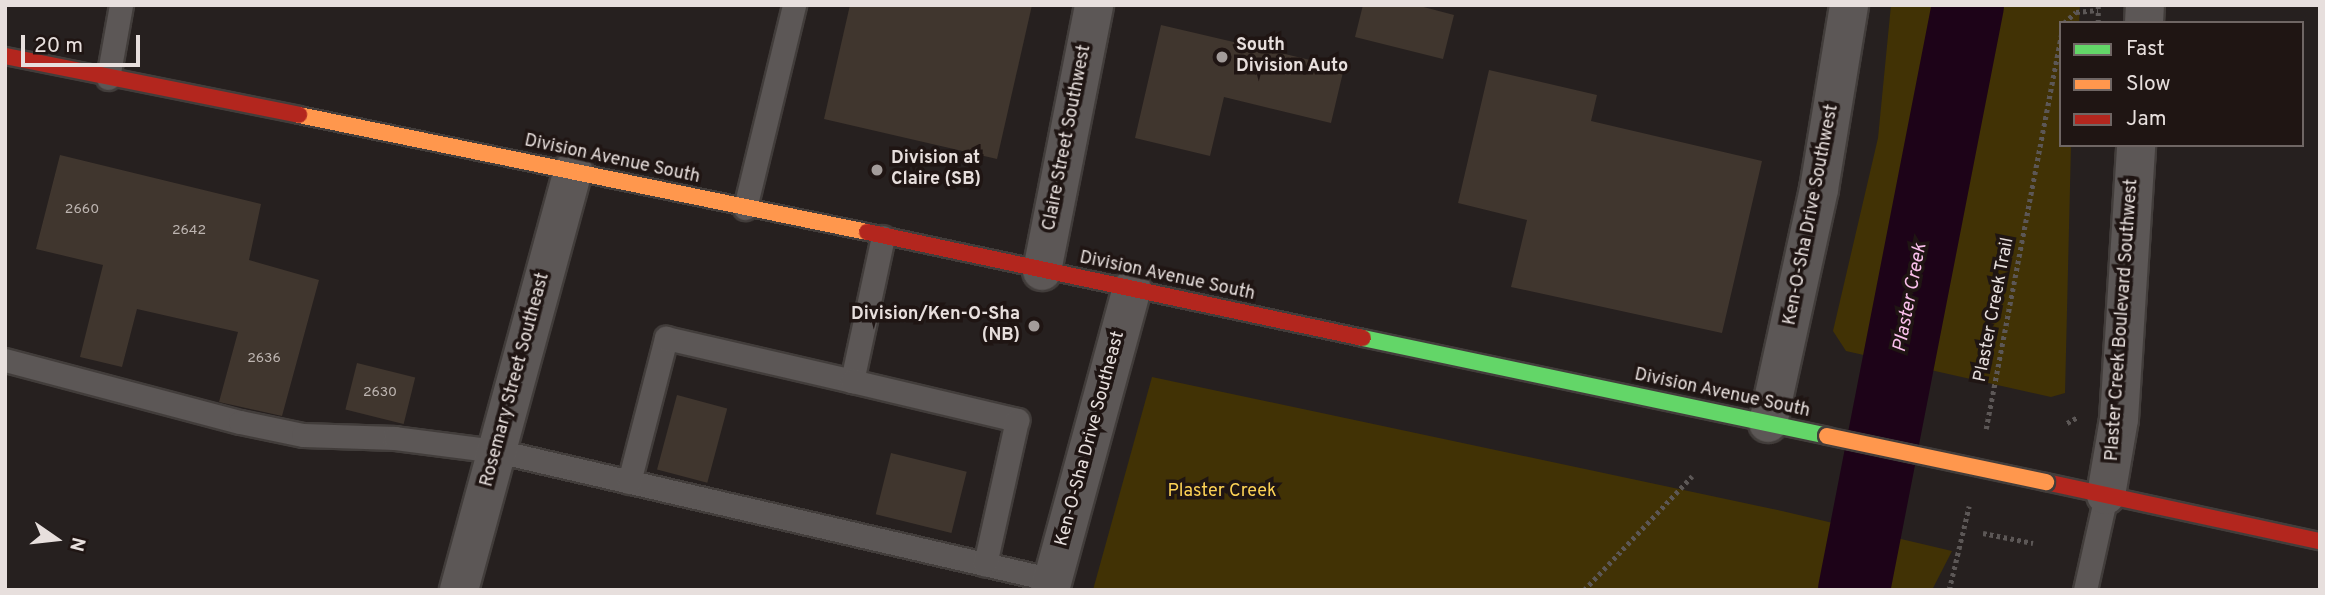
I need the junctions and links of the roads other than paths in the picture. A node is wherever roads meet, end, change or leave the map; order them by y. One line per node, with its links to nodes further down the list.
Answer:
1 (121, 5): 6 (lane)
2 (794, 5): 9 (lane)
3 (1094, 5): 11 (street, Claire Street Southwest)
4 (1849, 5): 15 (street, Ken-O-Sha Drive Southwest)
5 (6, 58): 6 (main road, Division Avenue South)
6 (108, 78): 8 (main road, Division Avenue South)
7 (2136, 147): 18 (street, Plaster Creek Boulevard Southwest)
8 (573, 170): 9 (main road, Division Avenue South); 16 (street, Rosemary Street Southeast)
9 (745, 208): 10 (main road, Division Avenue South)
10 (883, 237): 11 (main road, Division Avenue South); 14 (lane)
11 (1042, 271): 12 (main road, Division Avenue South)
12 (1132, 289): 15 (main road, Division Avenue South); 21 (street, Ken-O-Sha Drive Southeast)
13 (5, 360): 16 (lane)
14 (852, 381): 17 (lane); 20 (lane)
15 (1768, 423): 18 (main road, Division Avenue South, bridge)
16 (497, 451): 17 (lane); 22 (street, Rosemary Street Southeast)
17 (629, 482): 20 (lane)
18 (2106, 495): 19 (main road, Division Avenue South); 23 (lane)
19 (2320, 541)
20 (985, 564): 21 (lane)
21 (1052, 585)
22 (459, 590)
23 (2085, 590)

